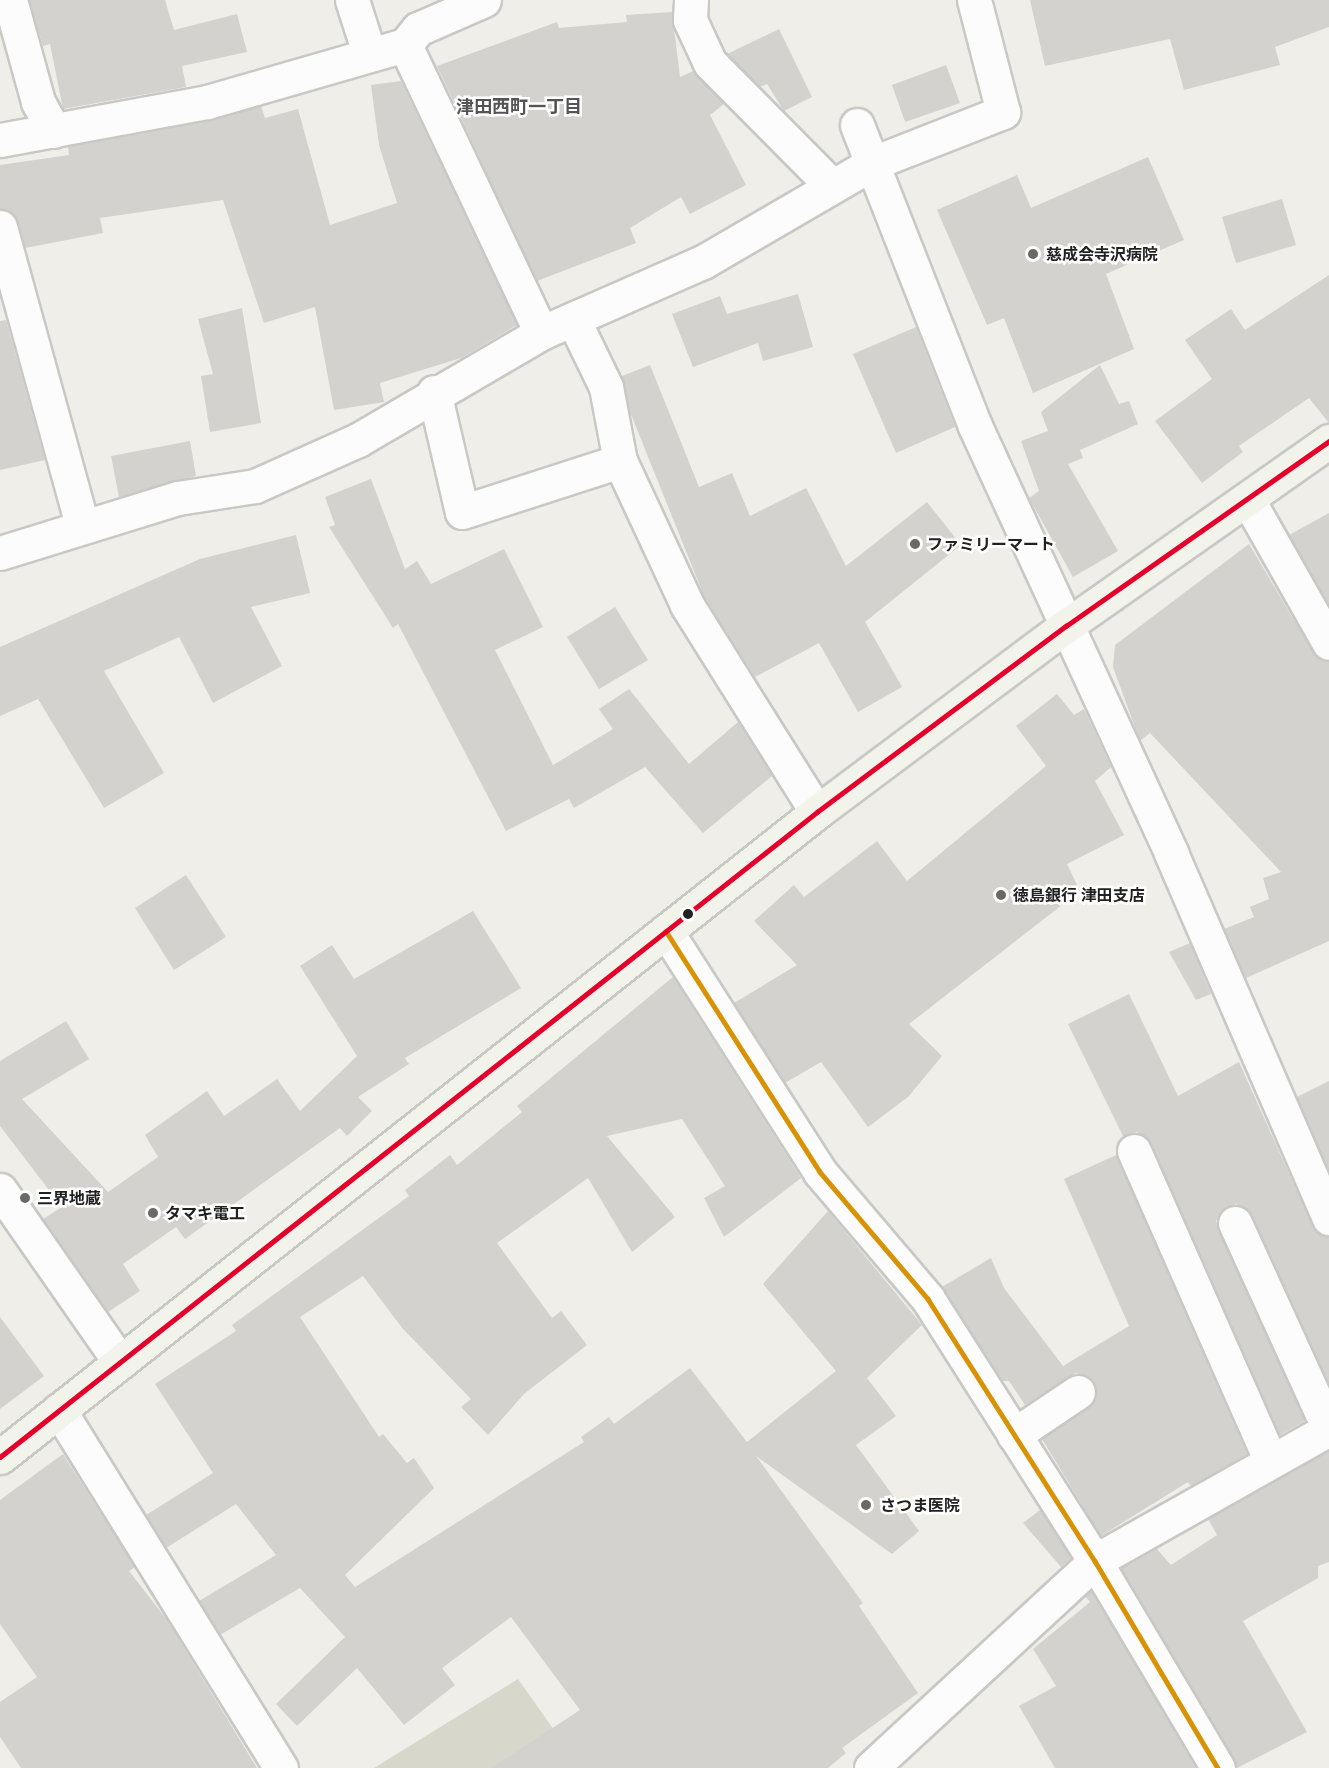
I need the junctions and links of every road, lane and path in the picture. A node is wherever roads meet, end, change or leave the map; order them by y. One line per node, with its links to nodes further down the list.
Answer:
1 (10, 0): 9 (street)
2 (352, 0): 7 (street)
3 (484, 0): 6 (street)
4 (691, 0): 12 (street)
5 (974, 0): 11 (street)
6 (405, 45): 7 (street); 15 (street)
7 (369, 52): 9 (street)
8 (857, 124): 11 (street)
9 (54, 131): 10 (street)
10 (0, 140)
11 (873, 163): 12 (street); 22 (street)
12 (832, 186): 14 (street)
13 (0, 227): 20 (street)
14 (573, 319): 15 (street); 18 (street)
15 (541, 333): 16 (street)
16 (434, 392): 18 (street); 20 (street)
17 (1329, 441): 19 (main road)
18 (620, 461): 24 (street)
19 (1248, 500): 22 (main road); 23 (street)
20 (81, 524): 21 (street)
21 (0, 553)
22 (1066, 626): 24 (main road); 28 (street)
23 (1329, 642)
24 (817, 812): 25 (main road)
25 (666, 931): 30 (main road); 34 (street)
26 (1134, 1151): 36 (street)
27 (0, 1190): 30 (street)
28 (1329, 1218)
29 (1235, 1223): 33 (street)
30 (120, 1362): 32 (main road)
31 (1078, 1392): 34 (street)
32 (59, 1410): 35 (main road); 38 (street)
33 (1329, 1429): 36 (street)
34 (1014, 1435): 37 (street)
35 (0, 1457)
36 (1272, 1461): 37 (street)
37 (1095, 1561): 39 (street); 40 (street)
38 (281, 1768)
39 (871, 1768)
40 (1218, 1768)

